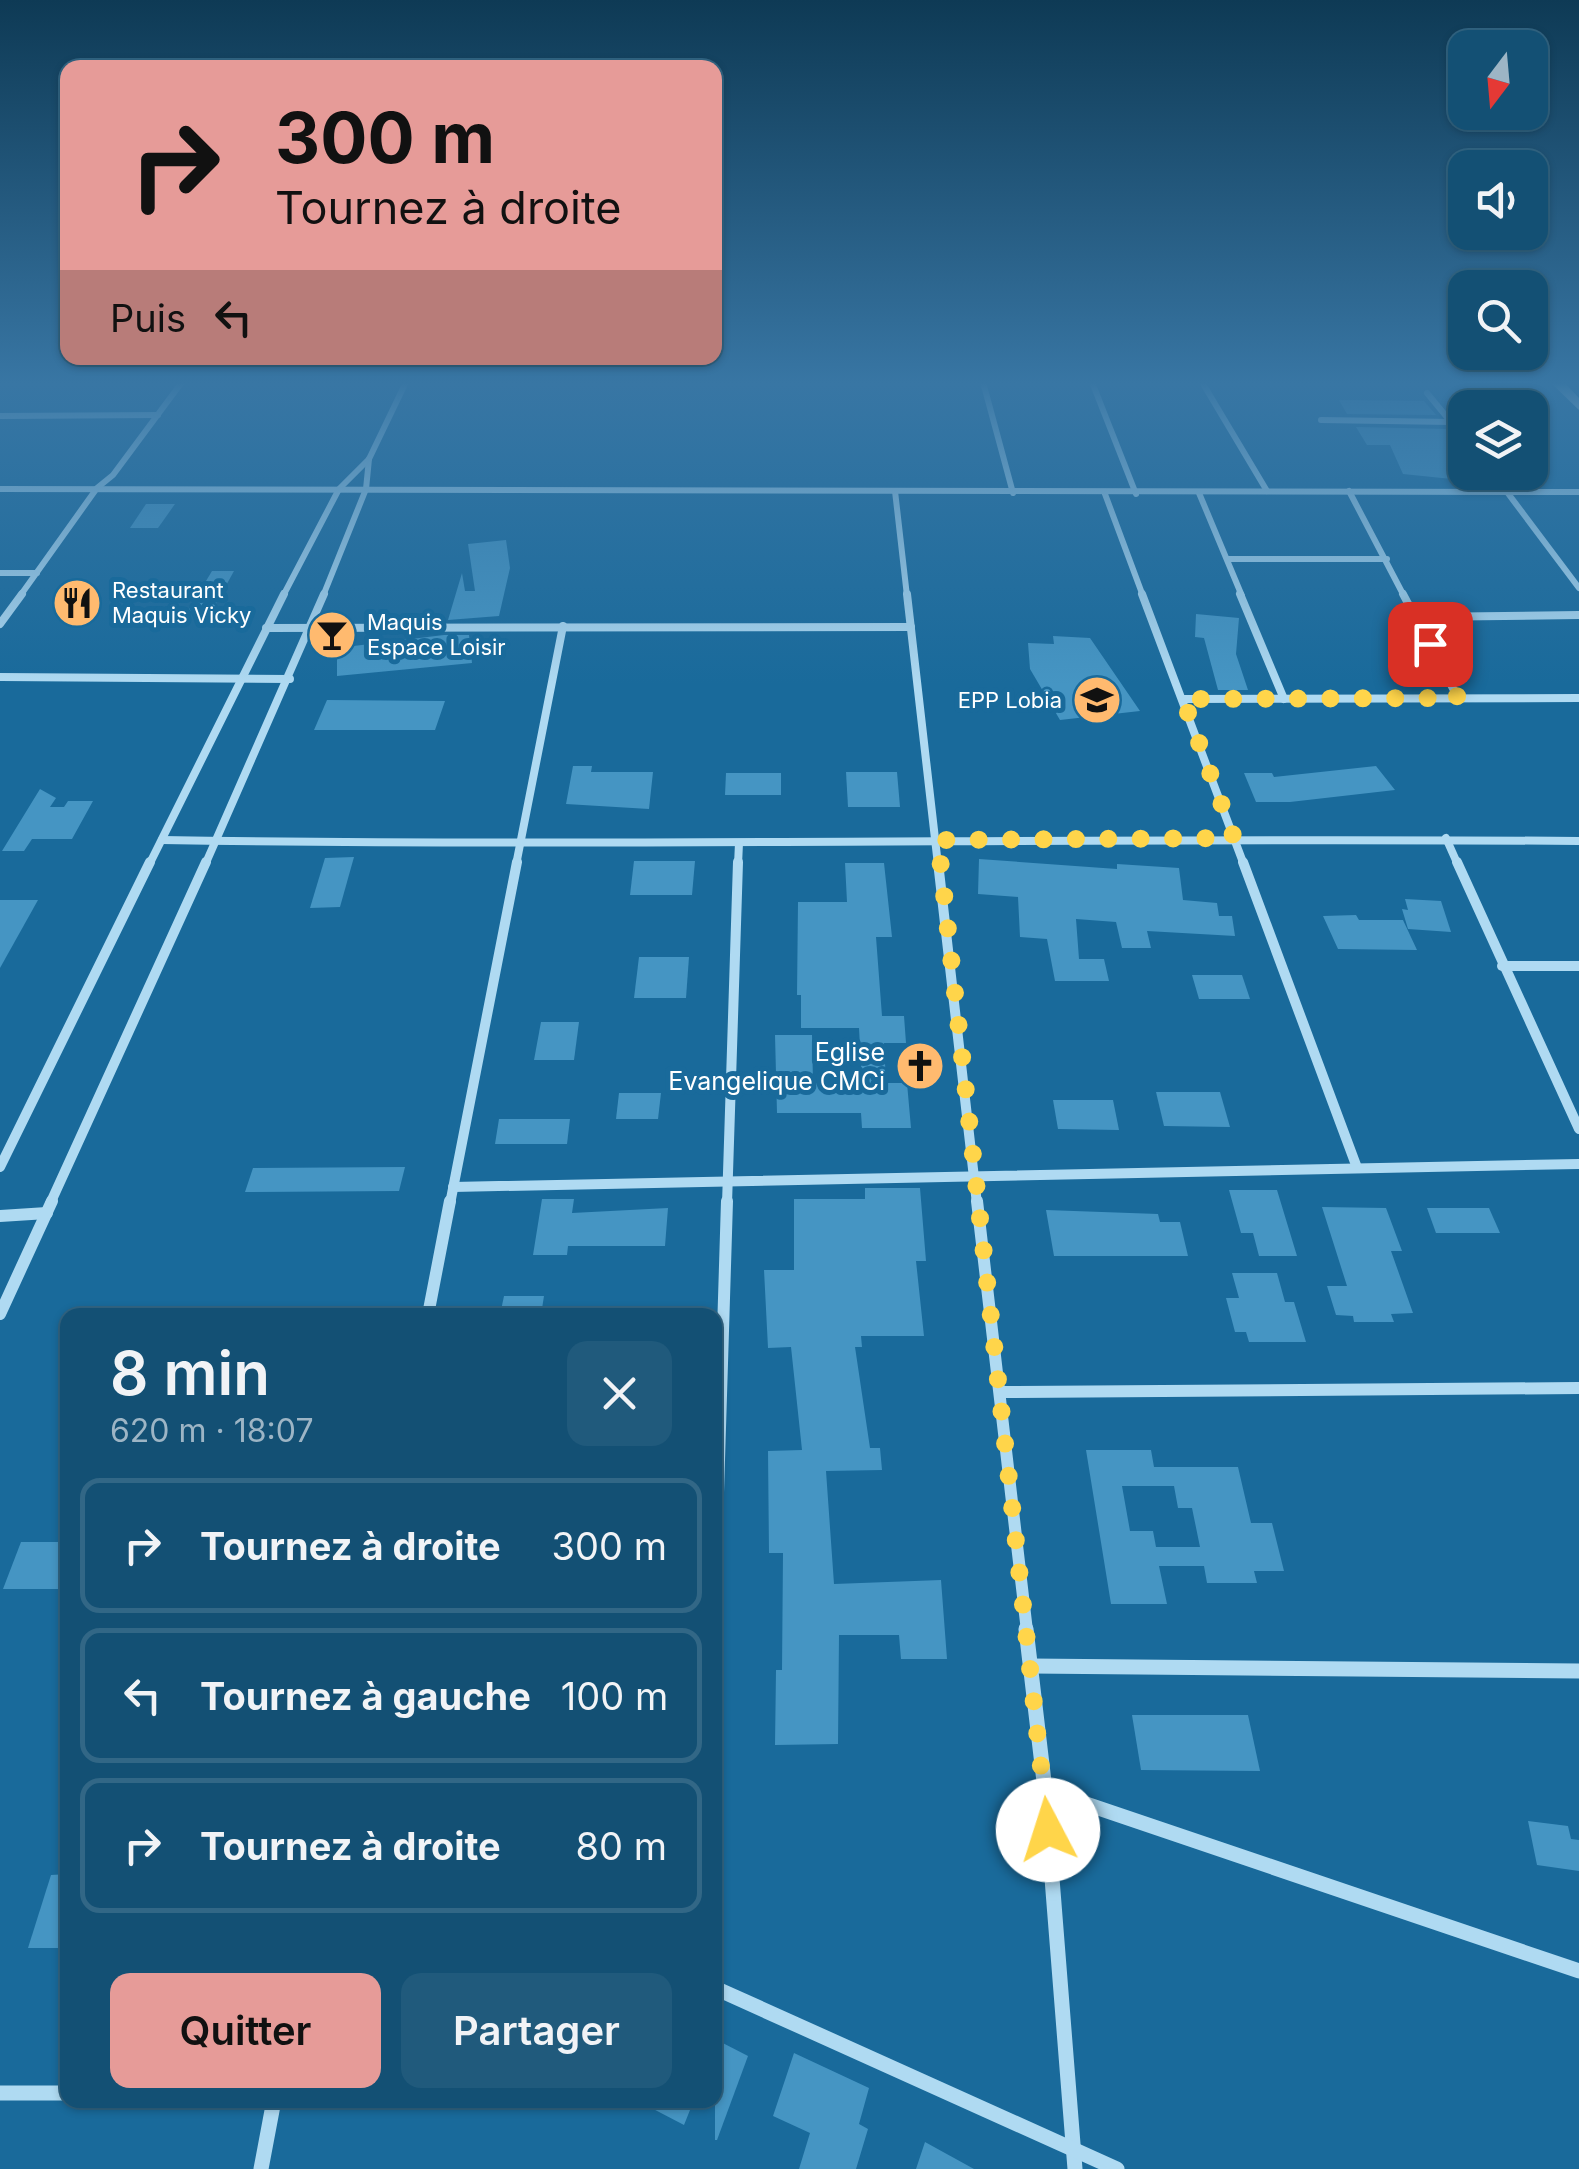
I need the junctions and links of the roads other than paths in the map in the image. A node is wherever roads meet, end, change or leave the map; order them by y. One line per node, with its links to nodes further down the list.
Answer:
1 (103, 483): 7 (street)
2 (345, 483): 9 (street)
3 (367, 483): 10 (street)
4 (1010, 483): 18 (street)
5 (1132, 483): 21 (street)
6 (1263, 483): 15 (street)
7 (97, 488): 8 (street); 9 (street); 25 (street)
8 (0, 489)
9 (339, 489): 10 (street); 33 (street)
10 (366, 489): 14 (street); 30 (street)
11 (1448, 490): 16 (street)
12 (1507, 490): 26 (street)
13 (1530, 490): 17 (street)
14 (895, 491): 18 (street); 32 (street)
15 (1268, 491): 16 (street); 19 (street)
16 (1349, 491): 22 (street)
17 (1579, 492)
18 (1013, 493): 20 (street)
19 (1199, 493): 21 (street); 23 (street)
20 (1104, 494): 21 (street); 39 (street)
21 (1136, 494)
22 (1387, 559): 23 (street); 28 (street)
23 (1228, 560): 40 (street)
24 (0, 573): 25 (street)
25 (37, 573): 29 (street)
26 (1579, 588)
27 (1579, 615): 28 (street)
28 (1416, 618): 37 (street)
29 (0, 624)
30 (308, 626): 31 (street); 33 (street); 36 (street)
31 (563, 626): 32 (street); 48 (street)
32 (911, 627): 45 (street)
33 (266, 628): 35 (street)
34 (0, 678): 35 (street)
35 (241, 679): 36 (street); 43 (street)
36 (290, 680): 44 (street)
37 (1458, 698): 38 (street); 40 (street)
38 (1579, 698)
39 (1183, 699): 40 (street); 41 (street)
40 (1284, 699)
41 (1234, 838): 42 (street); 45 (street); 53 (street)
42 (1446, 838): 46 (street); 49 (street)
43 (162, 840): 44 (street); 54 (street)
44 (213, 840): 48 (street); 58 (street)
45 (938, 840): 47 (street); 55 (street)
46 (1579, 841)
47 (738, 844): 48 (street); 56 (street)
48 (520, 845): 57 (street)
49 (1502, 966): 50 (street); 51 (street)
50 (1579, 966)
51 (1579, 1129)
52 (1579, 1164): 53 (street)
53 (1356, 1166): 55 (street)
54 (0, 1167)
55 (973, 1173): 56 (street); 64 (street)
56 (726, 1181): 57 (street); 62 (street)
57 (453, 1186): 60 (street)
58 (46, 1213): 59 (street); 61 (street)
59 (0, 1216)
60 (429, 1308)
61 (0, 1314)
62 (722, 1330)
63 (1579, 1388): 64 (street)
64 (1002, 1392): 65 (street)
65 (1031, 1666): 66 (street); 67 (street)
66 (1579, 1671)
67 (1045, 1790): 68 (street); 73 (street)
68 (1579, 1971)
69 (722, 1991): 73 (street)
70 (0, 2092): 71 (street)
71 (60, 2093)
72 (272, 2108): 74 (street)
73 (1074, 2148): 75 (street); 76 (street)
74 (261, 2169)
75 (1075, 2169)
76 (1117, 2169)

